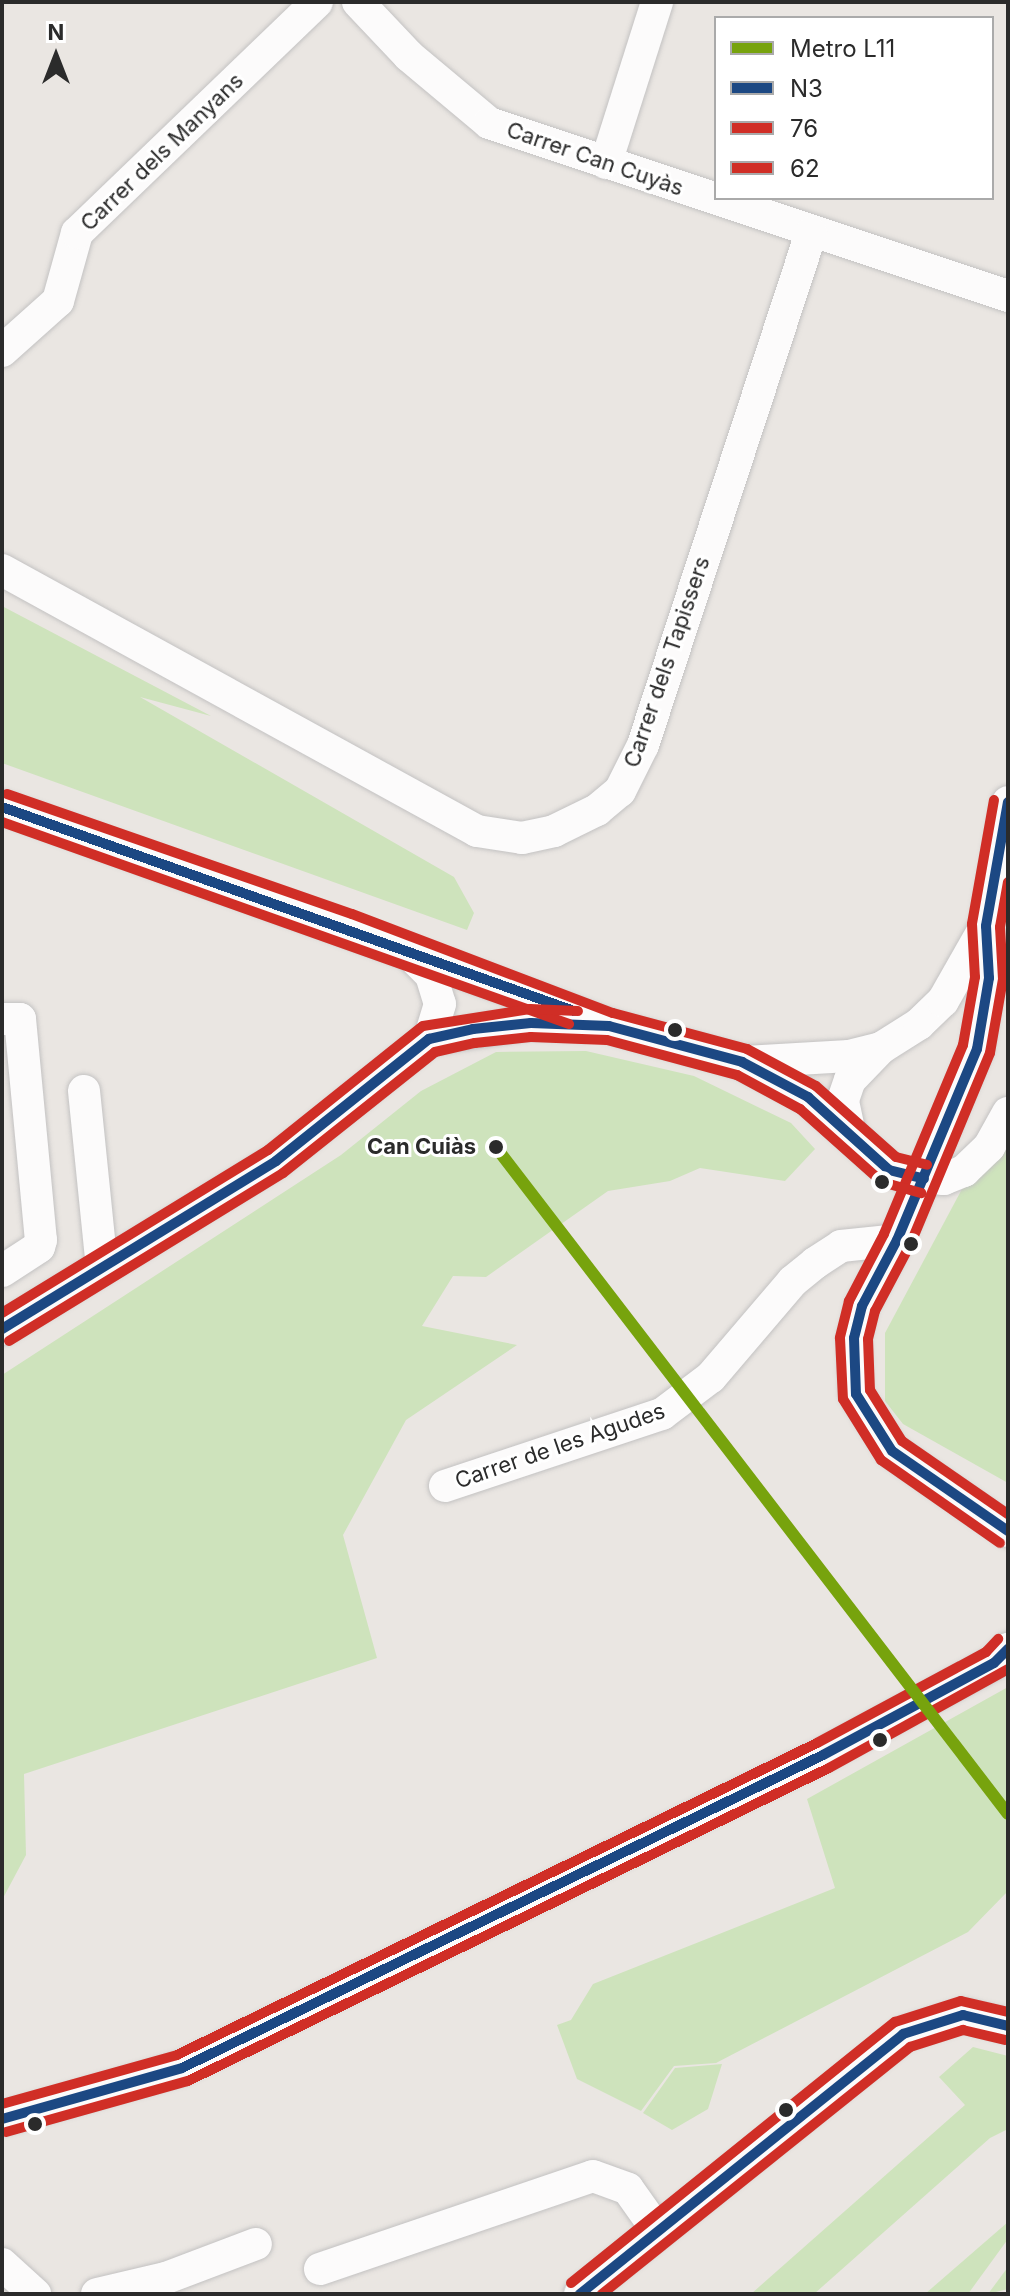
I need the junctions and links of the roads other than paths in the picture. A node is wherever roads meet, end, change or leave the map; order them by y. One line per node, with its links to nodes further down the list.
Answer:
1 (317, 2): 9 (street, Carrer dels Manyans)
2 (358, 2): 4 (street, Carrer Can Cuyàs)
3 (657, 2): 4 (street)
4 (606, 163): 6 (street, Carrer Can Cuyàs)
5 (714, 200): 7 (street, Carrer Can Cuyàs)
6 (714, 200)
7 (811, 233): 8 (street, Carrer Can Cuyàs); 10 (street, Carrer dels Tapissers)
8 (1008, 296)
9 (2, 351)
10 (2, 570)
11 (1008, 802): 13 (street)
12 (2, 807): 14 (street)
13 (986, 926): 18 (street); 23 (street)
14 (408, 952): 16 (street); 17 (street)
15 (2, 1019): 26 (street)
16 (609, 1026): 17 (street); 19 (street)
17 (429, 1039): 25 (street)
18 (881, 1048): 19 (street); 22 (street)
19 (742, 1062): 22 (street)
20 (84, 1091): 25 (street)
21 (1008, 1113): 23 (street)
22 (850, 1134): 23 (street)
23 (924, 1179): 24 (street)
24 (897, 1240): 28 (street, Carrer de les Agudes); 29 (street)
25 (102, 1267): 27 (street)
26 (2, 1271)
27 (2, 1329)
28 (445, 1486)
29 (1008, 1531)
30 (1008, 1649): 32 (street)
31 (1008, 2026): 33 (street)
32 (2, 2119)
33 (657, 2230): 36 (street); 39 (street)
34 (256, 2244): 38 (street)
35 (2, 2264): 37 (street)
36 (320, 2269)
37 (35, 2294)
38 (97, 2294)
39 (580, 2294)

